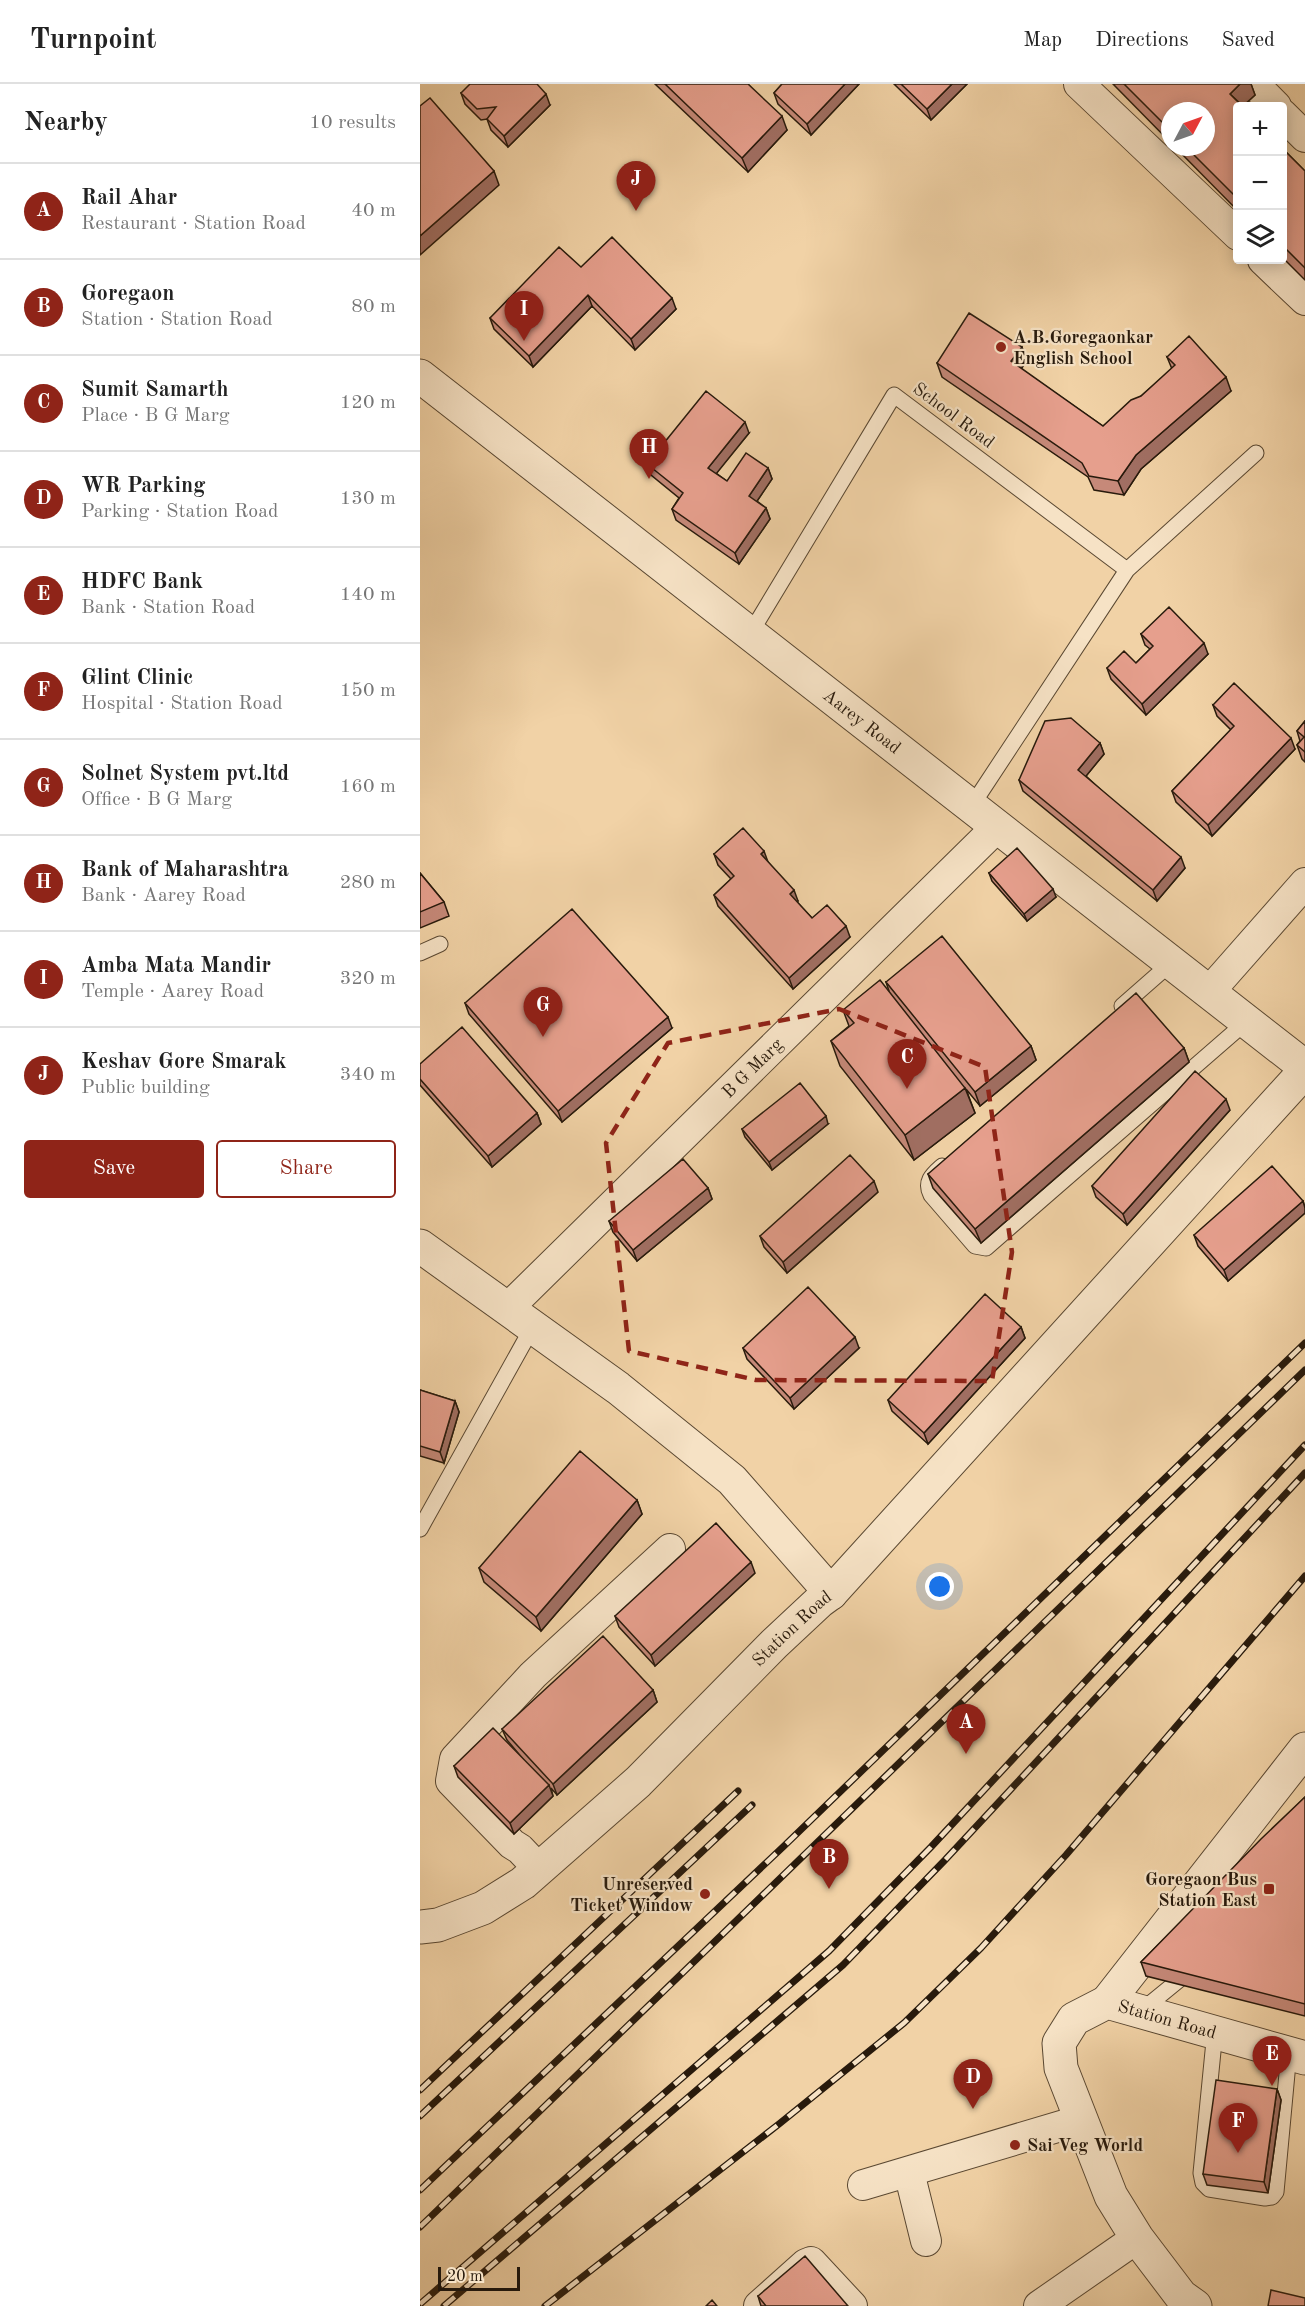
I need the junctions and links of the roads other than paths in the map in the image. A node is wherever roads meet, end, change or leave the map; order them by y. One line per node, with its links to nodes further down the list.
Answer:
1 (1079, 84): 6 (street)
2 (1254, 84): 3 (street)
3 (1272, 102)
4 (1287, 119): 5 (street)
5 (1305, 137)
6 (1233, 230)
7 (1267, 264): 8 (street)
8 (1305, 300)
9 (420, 375): 12 (street, Aarey Road)
10 (1256, 453): 11 (lane)
11 (1127, 570): 12 (lane, School Road); 13 (lane)
12 (750, 634): 13 (street, Aarey Road)
13 (971, 807): 14 (street, Aarey Road)
14 (998, 827): 18 (street, Aarey Road); 25 (street, B G Marg)
15 (1305, 883): 19 (street)
16 (440, 944): 17 (lane)
17 (420, 953)
18 (1171, 963): 19 (street, Aarey Road); 20 (lane)
19 (1209, 992): 21 (street, Aarey Road)
20 (1108, 1019)
21 (1247, 1021): 22 (street, Aarey Road); 23 (lane)
22 (1305, 1069): 28 (street)
23 (957, 1153)
24 (420, 1246): 25 (street, Station Road)
25 (520, 1318): 26 (lane); 28 (street, Station Road)
26 (420, 1529)
27 (670, 1549): 30 (street)
28 (831, 1593): 30 (street, Station Road)
29 (1305, 1749): 33 (street)
30 (539, 1869): 31 (street, Station Road)
31 (420, 1927)
32 (1205, 1958): 34 (lane)
33 (1107, 2002): 34 (street, Station Road); 37 (street, Station Road)
34 (1141, 2011): 35 (street, Station Road)
35 (1215, 2031): 36 (street, Station Road); 36 (lane)
36 (1297, 2055)
37 (1081, 2120): 38 (street); 40 (street, Station Road)
38 (909, 2172): 39 (street); 41 (street)
39 (864, 2185)
40 (1137, 2238): 44 (street); 45 (street, Station Road)
41 (926, 2241)
42 (759, 2306): 43 (street)
43 (852, 2306)
44 (1039, 2306)
45 (1195, 2306)

